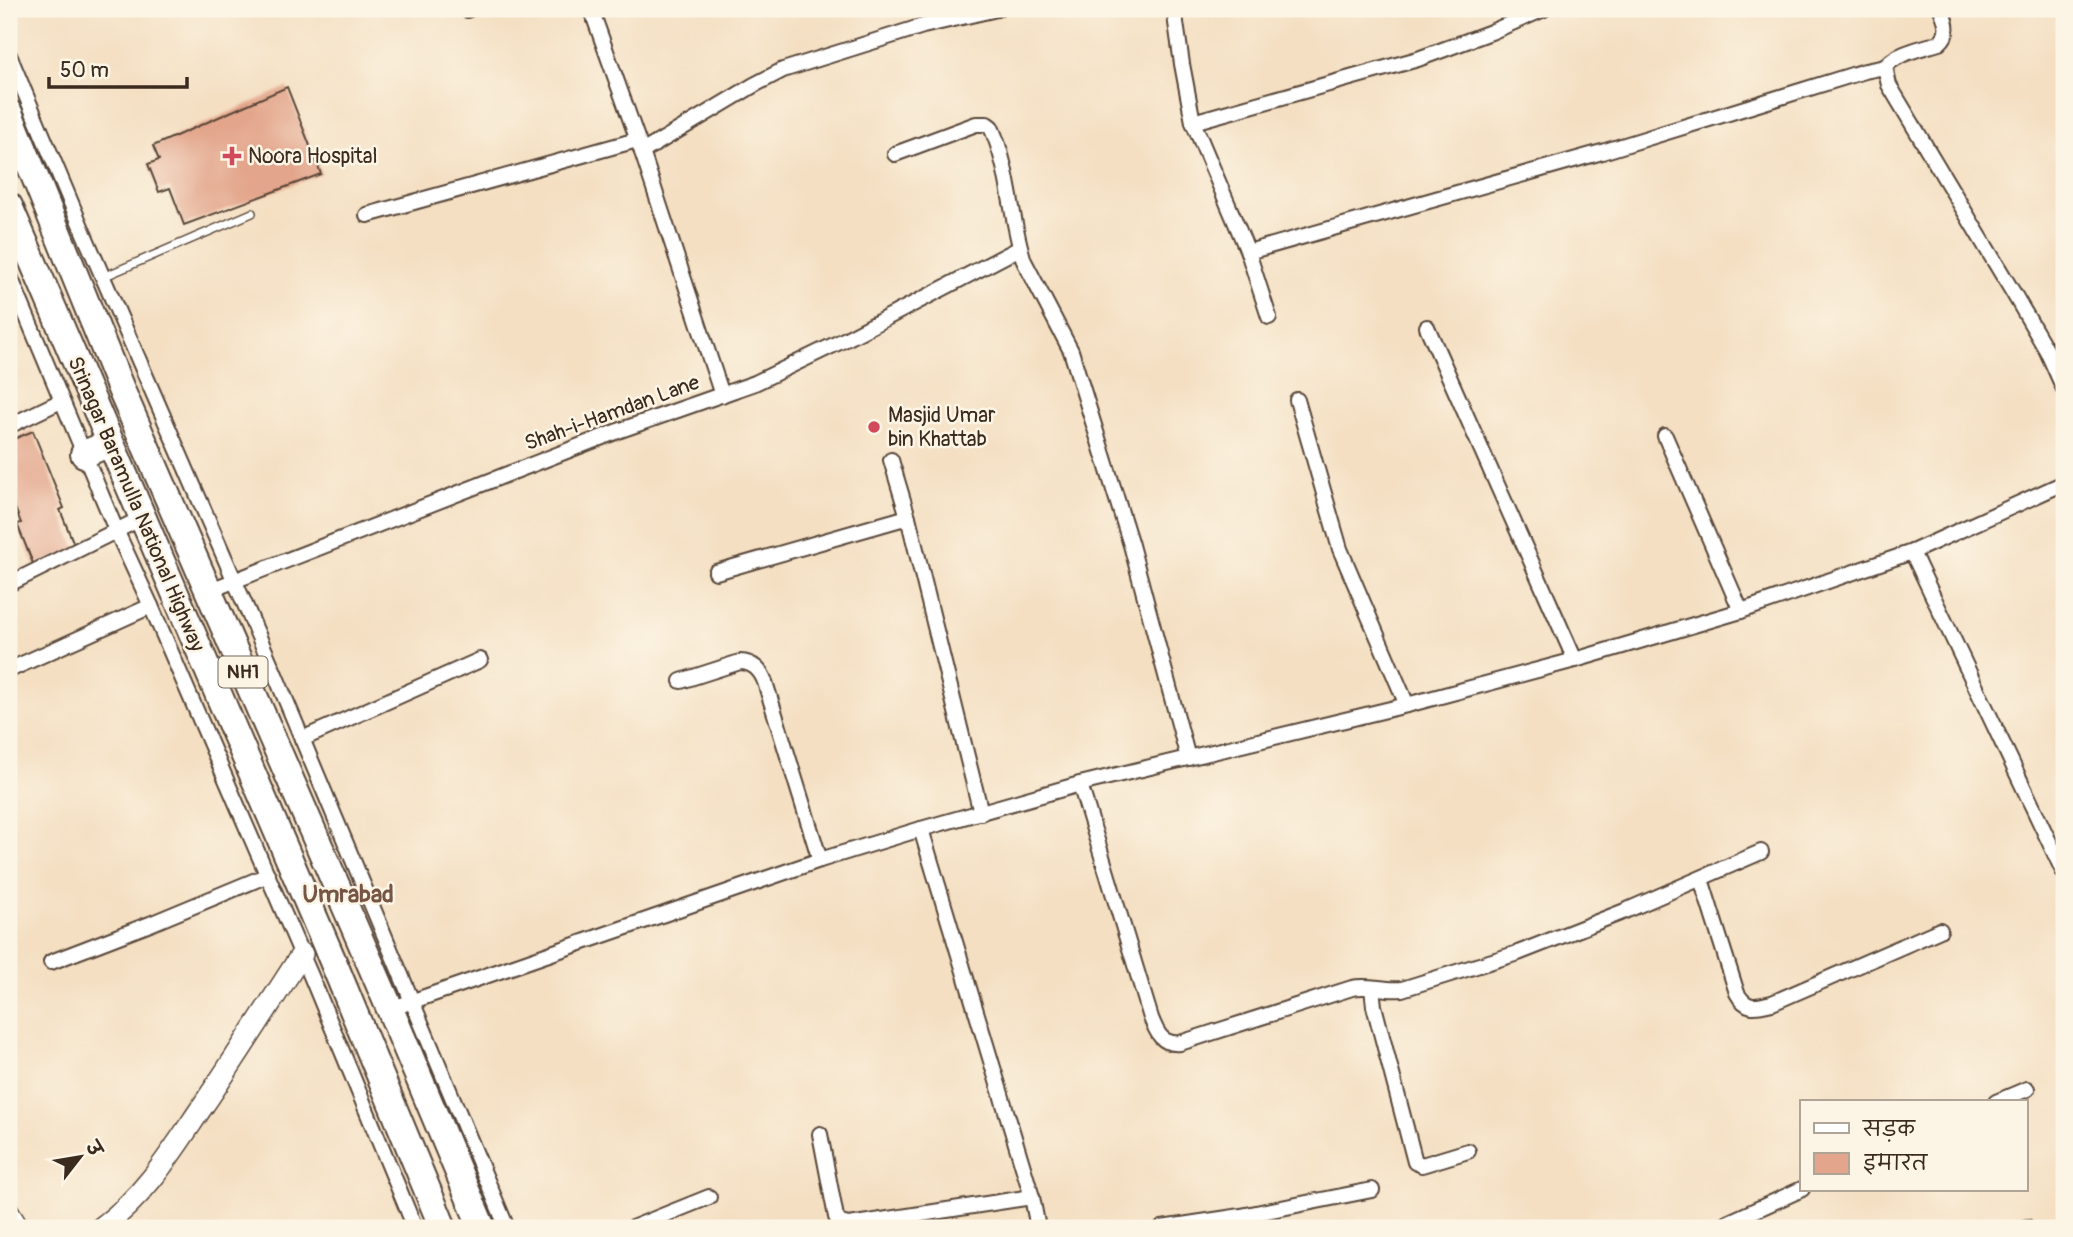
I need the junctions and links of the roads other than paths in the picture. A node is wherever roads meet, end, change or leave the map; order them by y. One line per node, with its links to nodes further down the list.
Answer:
1 (591, 9): 10 (street)
2 (997, 9): 10 (street)
3 (1174, 9): 9 (street)
4 (1544, 9): 9 (street)
5 (1941, 9): 7 (street)
6 (9, 55): 12 (street)
7 (1885, 67): 17 (street); 22 (street)
8 (9, 113): 12 (highway, NH1)
9 (1193, 122): 17 (street)
10 (640, 146): 15 (street); 23 (street)
11 (894, 155): 16 (street)
12 (52, 189): 19 (street); 39 (highway, NH1)
13 (9, 206): 28 (highway, Srinagar Baramulla National Highway / NH1)
14 (252, 213): 19 (lane)
15 (367, 215)
16 (1020, 248): 23 (street, Shah-i-Hamdan Lane); 48 (street)
17 (1248, 252): 20 (street)
18 (9, 274): 25 (street)
19 (102, 277): 37 (street)
20 (1269, 317)
21 (1427, 327): 43 (street)
22 (2064, 389)
23 (722, 395): 37 (street, Shah-i-Hamdan Lane)
24 (1297, 400): 46 (street)
25 (61, 401): 26 (street); 29 (street)
26 (9, 426)
27 (1665, 436): 41 (street)
28 (110, 443): 29 (highway); 33 (highway, Srinagar Baramulla National Highway / NH1)
29 (83, 454): 34 (street)
30 (891, 460): 32 (street)
31 (2064, 484): 35 (street)
32 (908, 516): 36 (street); 50 (street)
33 (142, 518): 34 (street); 74 (highway, Srinagar Baramulla National Highway / NH1)
34 (116, 530): 38 (street); 40 (street)
35 (1912, 552): 41 (street); 54 (street)
36 (716, 572)
37 (234, 579): 39 (street, Shah-i-Hamdan Lane); 47 (street)
38 (9, 584)
39 (208, 591): 61 (highway, NH1)
40 (151, 606): 44 (street); 55 (street)
41 (1741, 611): 43 (street)
42 (480, 660): 47 (street)
43 (1575, 660): 46 (street)
44 (9, 670)
45 (681, 681): 53 (street)
46 (1407, 705): 48 (street)
47 (302, 739): 61 (street)
48 (1188, 758): 49 (street)
49 (1080, 784): 50 (street); 60 (street)
50 (981, 813): 51 (street)
51 (921, 829): 53 (street); 69 (street)
52 (1761, 852): 56 (street)
53 (820, 860): 61 (street)
54 (2064, 873)
55 (268, 875): 58 (street); 59 (street)
56 (1702, 879): 57 (street); 60 (street)
57 (1940, 930)
58 (302, 954): 71 (street); 73 (street)
59 (51, 962)
60 (1373, 988): 65 (street)
61 (401, 1005): 75 (highway, NH1); 76 (street)
62 (2027, 1089): 63 (street)
63 (2001, 1100)
64 (820, 1134): 69 (street)
65 (1468, 1151)
66 (1372, 1190): 79 (street)
67 (1800, 1190): 80 (street)
68 (709, 1197): 77 (street)
69 (1032, 1197): 78 (street)
70 (9, 1207): 72 (street)
71 (111, 1225)
72 (22, 1228)
73 (415, 1228)
74 (443, 1228)
75 (482, 1228)
76 (507, 1228)
77 (632, 1228)
78 (1038, 1228)
79 (1162, 1228)
80 (1716, 1228)

